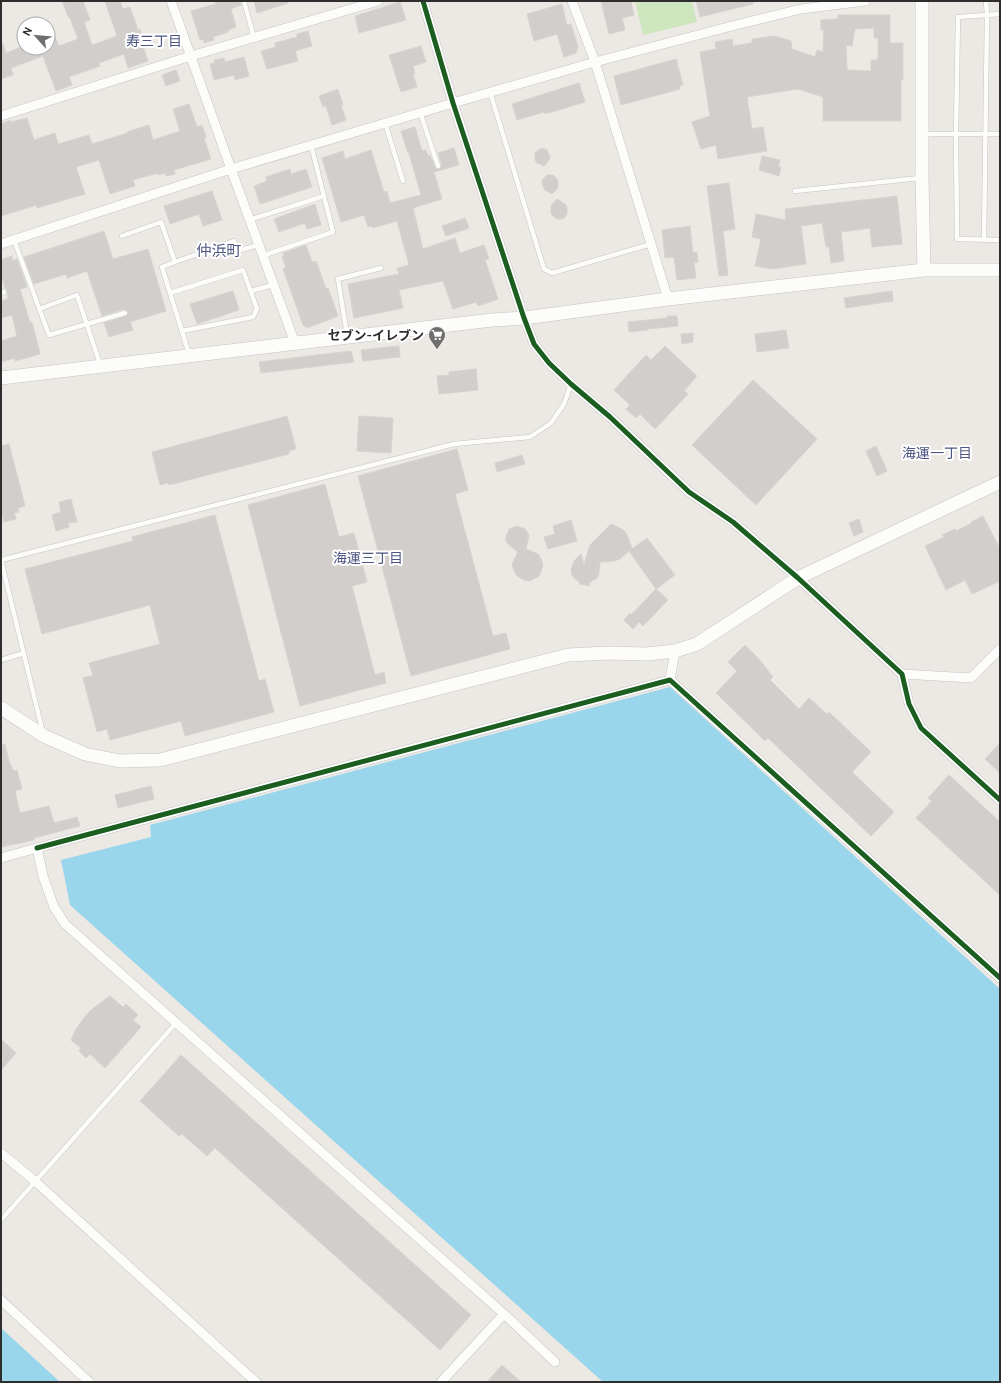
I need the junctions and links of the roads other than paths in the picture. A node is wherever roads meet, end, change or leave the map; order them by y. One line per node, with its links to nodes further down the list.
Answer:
1 (171, 1): 13 (street)
2 (244, 1): 12 (lane)
3 (378, 1): 12 (street)
4 (423, 1): 16 (street)
5 (572, 1): 14 (street)
6 (865, 1): 9 (street)
7 (922, 1): 20 (street)
8 (986, 1): 11 (lane)
9 (800, 5): 14 (street)
10 (1000, 14): 11 (lane)
11 (987, 15): 21 (lane); 22 (lane)
12 (254, 38): 13 (street)
13 (191, 56): 18 (street); 26 (street)
14 (595, 62): 15 (street); 37 (street)
15 (490, 92): 16 (street); 37 (lane)
16 (453, 103): 17 (street); 50 (street)
17 (420, 112): 19 (street); 25 (lane)
18 (1, 116)
19 (385, 123): 24 (street); 28 (lane)
20 (922, 134): 21 (lane); 27 (street)
21 (956, 134): 22 (lane); 34 (lane)
22 (985, 134): 23 (lane); 34 (lane)
23 (1000, 134)
24 (311, 145): 26 (street); 30 (lane)
25 (438, 166)
26 (231, 169): 31 (street); 33 (street)
27 (922, 177): 29 (lane); 42 (street)
28 (403, 181)
29 (795, 191)
30 (324, 196): 31 (lane); 39 (lane)
31 (249, 220): 38 (street)
32 (122, 236): 40 (lane)
33 (14, 240): 36 (street); 48 (lane)
34 (984, 240): 35 (lane)
35 (1000, 240)
36 (1, 244)
37 (651, 244): 47 (street)
38 (258, 245): 39 (street); 40 (lane)
39 (262, 256): 44 (street)
40 (175, 262): 46 (lane)
41 (381, 268): 53 (lane)
42 (924, 270): 43 (street); 47 (street)
43 (1000, 270)
44 (273, 285): 45 (lane); 54 (street)
45 (251, 292): 46 (lane); 52 (lane)
46 (170, 293): 52 (lane)
47 (668, 299): 50 (street)
48 (39, 309): 51 (lane); 51 (lane)
49 (125, 313): 51 (lane)
50 (524, 318): 53 (street); 58 (street)
51 (87, 324): 56 (lane)
52 (182, 331): 55 (lane)
53 (347, 337): 54 (street)
54 (295, 343): 55 (street)
55 (190, 356): 56 (street)
56 (101, 366): 57 (street)
57 (1, 378)
58 (571, 384): 60 (lane); 61 (street)
59 (1000, 482): 61 (street)
60 (1, 560): 64 (lane)
61 (798, 578): 63 (street); 66 (street)
62 (1000, 649): 66 (street)
63 (675, 651): 67 (street); 69 (street)
64 (24, 653): 65 (lane); 69 (lane)
65 (1, 660)
66 (902, 674): 70 (street)
67 (670, 680): 71 (street); 73 (street)
68 (1, 708): 69 (street)
69 (44, 736)
70 (1000, 800)
71 (37, 848): 72 (street); 74 (street)
72 (1, 858)
73 (1000, 978)
74 (176, 1023): 76 (lane); 79 (street)
75 (1, 1152): 76 (street)
76 (36, 1182): 77 (lane); 82 (street)
77 (1, 1220)
78 (1, 1300): 81 (street)
79 (504, 1314): 80 (street); 83 (street)
80 (556, 1362)
81 (89, 1382)
82 (256, 1382)
83 (441, 1382)

